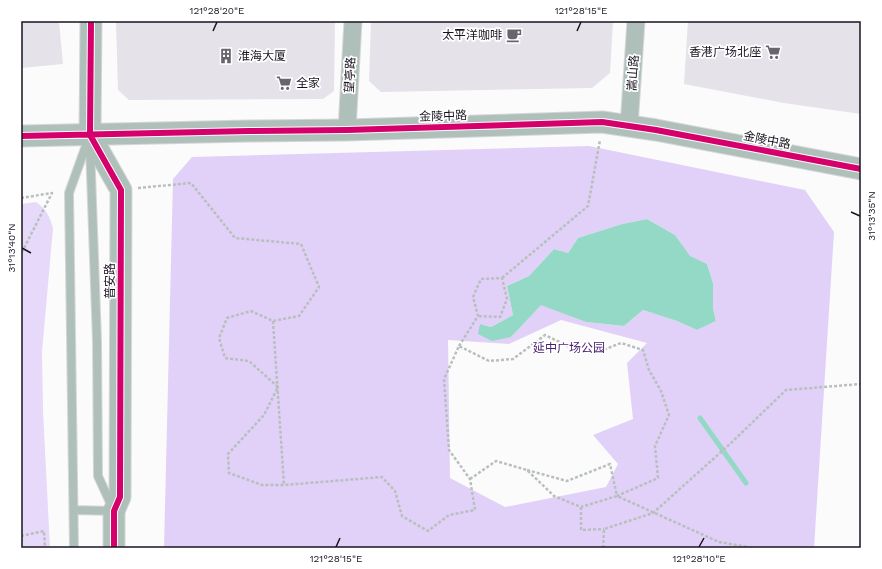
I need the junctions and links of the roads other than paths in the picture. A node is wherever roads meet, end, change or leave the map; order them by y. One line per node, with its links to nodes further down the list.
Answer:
1 (91, 21): 6 (street, 普安路)
2 (353, 21): 5 (street, 望亭路)
3 (636, 21): 4 (street, 嵩山路)
4 (629, 126): 5 (street, 金陵中路); 8 (street, 金陵中路)
5 (347, 130): 6 (street, 金陵中路)
6 (90, 135): 7 (street, 金陵中路); 9 (lane, 普安路); 10 (lane, 普安路); 10 (street, 普安路)
7 (21, 136)
8 (861, 169)
9 (74, 510): 10 (lane); 11 (lane, 普安路)
10 (114, 511): 12 (street, 普安路)
11 (74, 548)
12 (114, 548)

